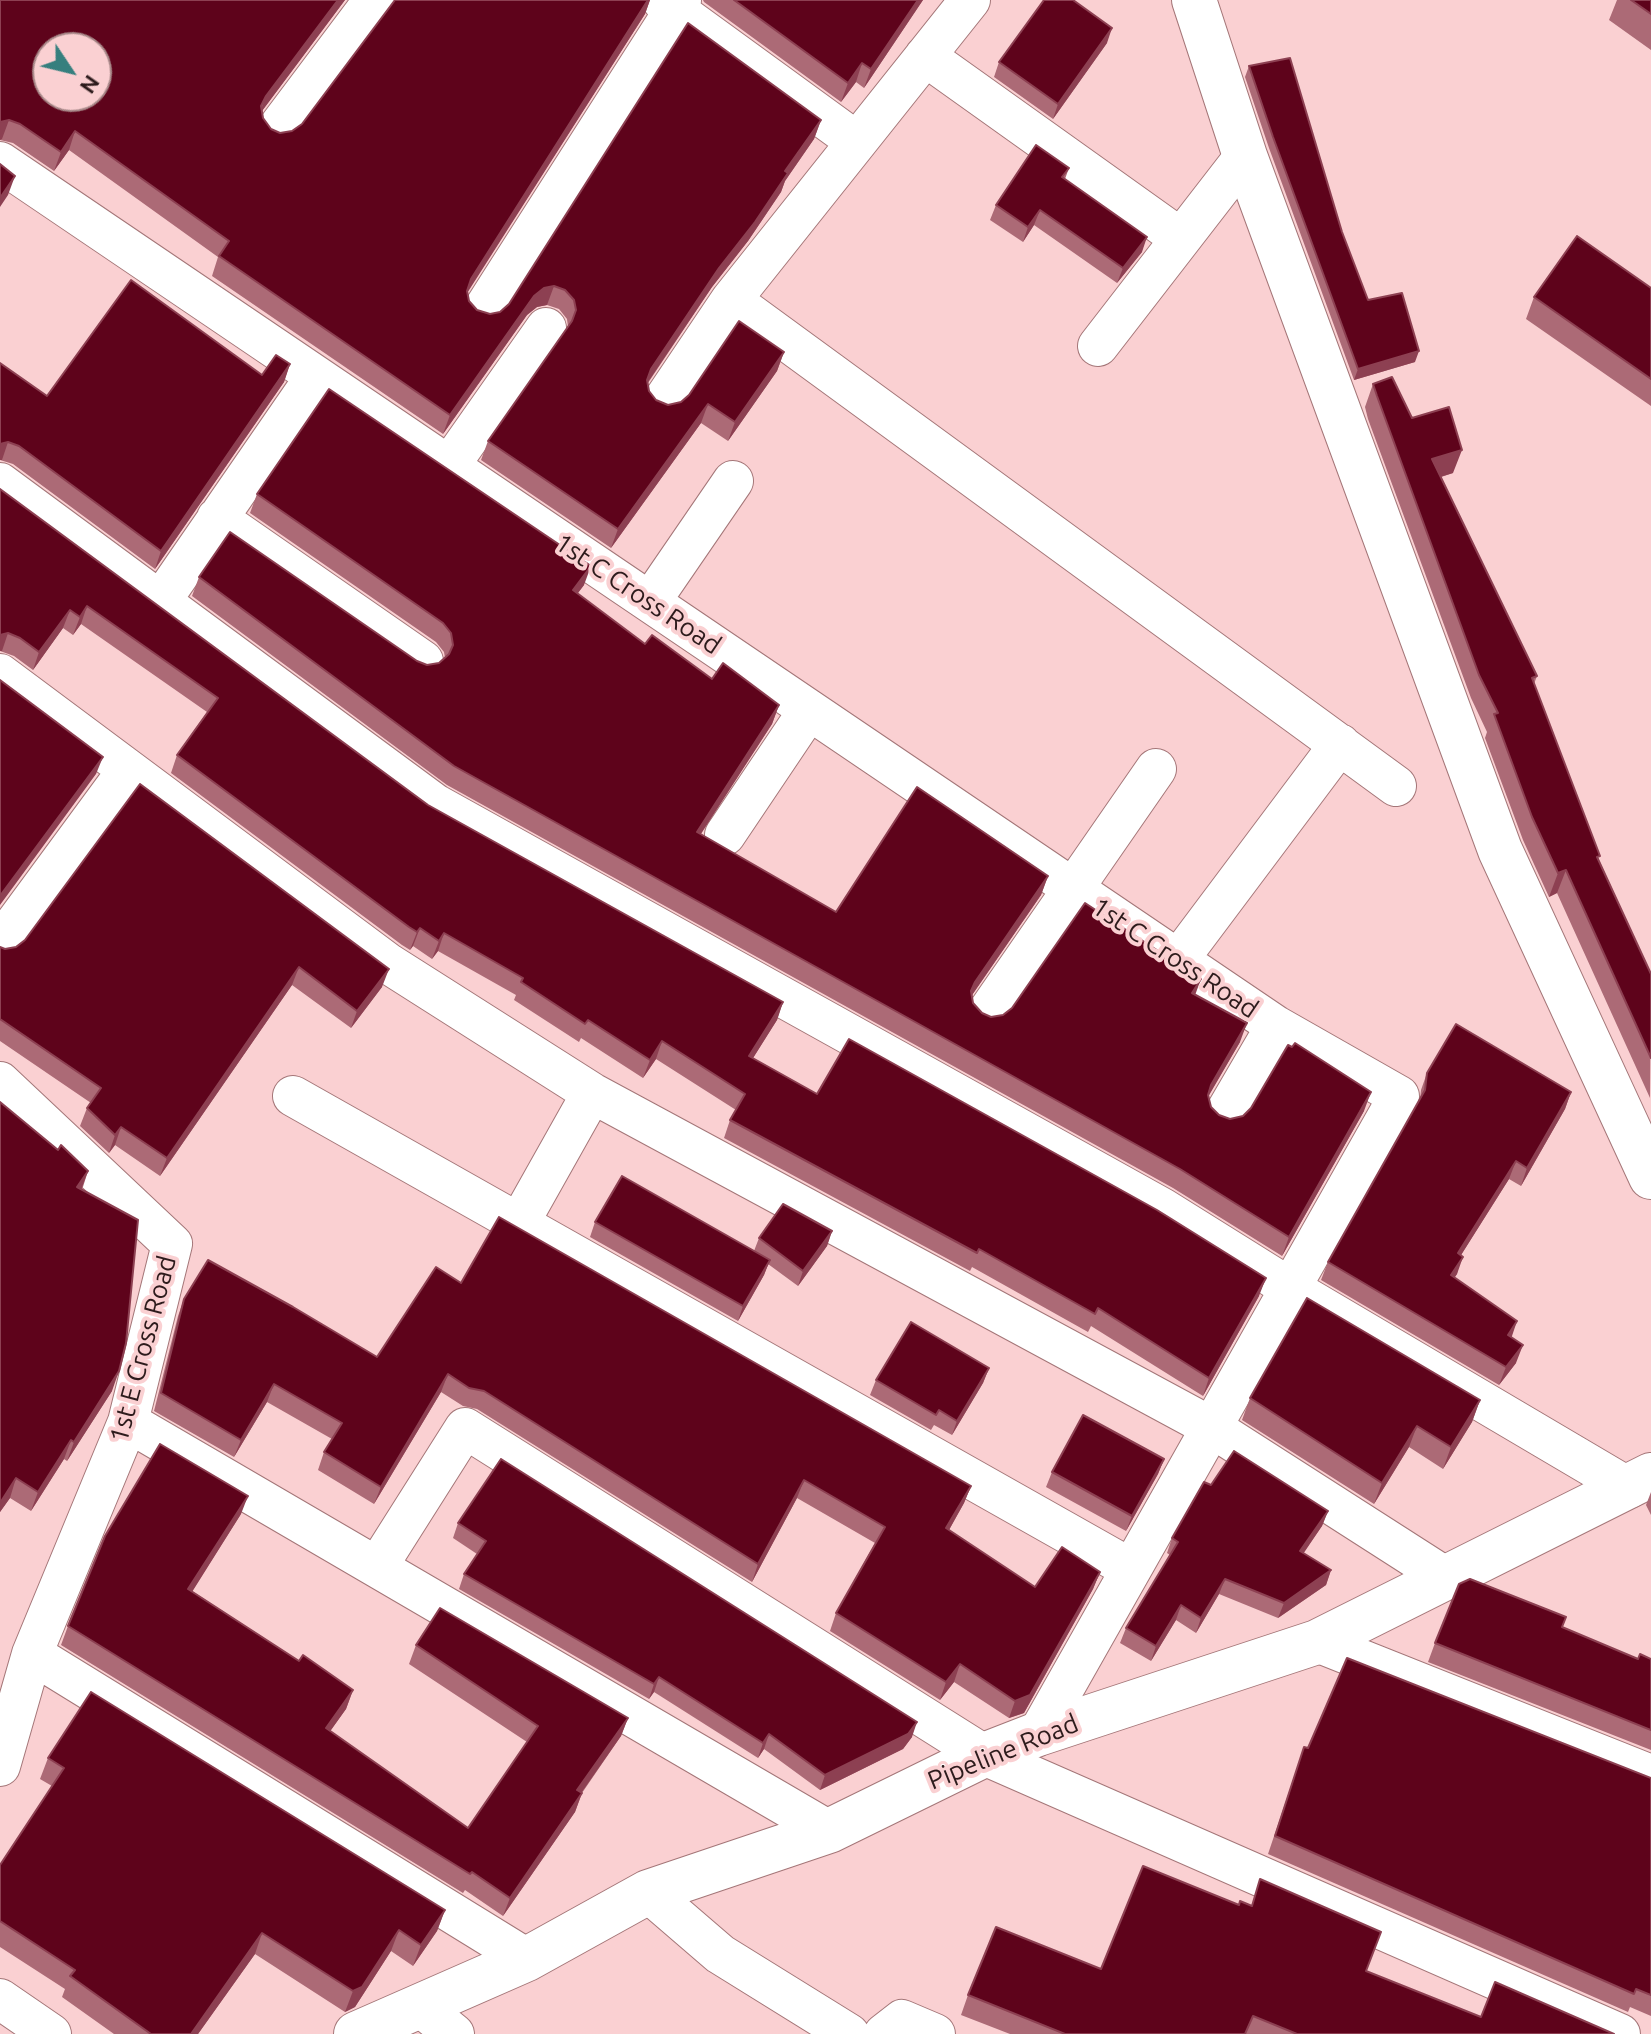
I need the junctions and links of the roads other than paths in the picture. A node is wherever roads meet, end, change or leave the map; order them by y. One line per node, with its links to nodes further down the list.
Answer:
1 (970, 0): 5 (street)
2 (1194, 0): 8 (street)
3 (366, 3): 6 (street)
4 (673, 3): 7 (street); 12 (street)
5 (925, 56): 7 (street); 10 (street)
6 (277, 129)
7 (857, 142): 11 (street)
8 (1245, 156): 10 (street); 40 (street)
9 (0, 162): 15 (street, 1st C Cross Road)
10 (1180, 238): 14 (street)
11 (731, 300): 16 (street); 26 (street)
12 (483, 310)
13 (546, 328): 17 (street)
14 (1098, 346)
15 (316, 376): 17 (street, 1st C Cross Road); 20 (street)
16 (663, 401)
17 (449, 466): 22 (street, 1st C Cross Road)
18 (733, 481): 22 (street)
19 (0, 483): 21 (street)
20 (217, 518): 21 (street); 23 (street)
21 (160, 602): 42 (street)
22 (650, 602): 25 (street, 1st C Cross Road)
23 (423, 661)
24 (0, 674): 28 (street)
25 (809, 710): 30 (street); 31 (street, 1st C Cross Road)
26 (1340, 744): 29 (street); 33 (street)
27 (1156, 769): 31 (street)
28 (128, 770): 32 (street); 37 (street)
29 (1396, 786)
30 (725, 835)
31 (1073, 889): 33 (street, 1st C Cross Road); 34 (street)
32 (0, 944)
33 (1178, 960): 35 (street, 1st C Cross Road)
34 (987, 1013)
35 (1276, 1026): 39 (street); 42 (street, 1st C Cross Road)
36 (0, 1082): 43 (street, 1st E Cross Road)
37 (592, 1093): 41 (street); 44 (street)
38 (293, 1096): 41 (street)
39 (1224, 1115)
40 (1651, 1177)
41 (519, 1223): 47 (street)
42 (1290, 1288): 44 (street); 45 (street)
43 (128, 1422): 46 (street); 50 (street, 1st E Cross Road)
44 (1211, 1427): 47 (street); 48 (street)
45 (1640, 1481): 48 (street, Pipeline Road)
46 (377, 1567): 52 (street); 55 (street)
47 (1131, 1569): 51 (street)
48 (1445, 1577): 49 (street, Pipeline Road)
49 (1317, 1642): 51 (street, Pipeline Road); 54 (street)
50 (32, 1654): 53 (street, 1st E Cross Road); 57 (street)
51 (1038, 1734): 52 (street, Pipeline Road)
52 (984, 1755): 55 (street, Pipeline Road); 66 (street)
53 (0, 1766)
54 (1651, 1775)
55 (829, 1831): 56 (street, Pipeline Road)
56 (648, 1892): 57 (street, Pipeline Road); 63 (street)
57 (527, 1959): 59 (street, Pipeline Road)
58 (0, 1999): 60 (street)
59 (421, 2007): 61 (street, Pipeline Road); 62 (street)
60 (51, 2034)
61 (356, 2034)
62 (454, 2034)
63 (849, 2034)
64 (884, 2034): 65 (street)
65 (935, 2034)
66 (1620, 2034)

